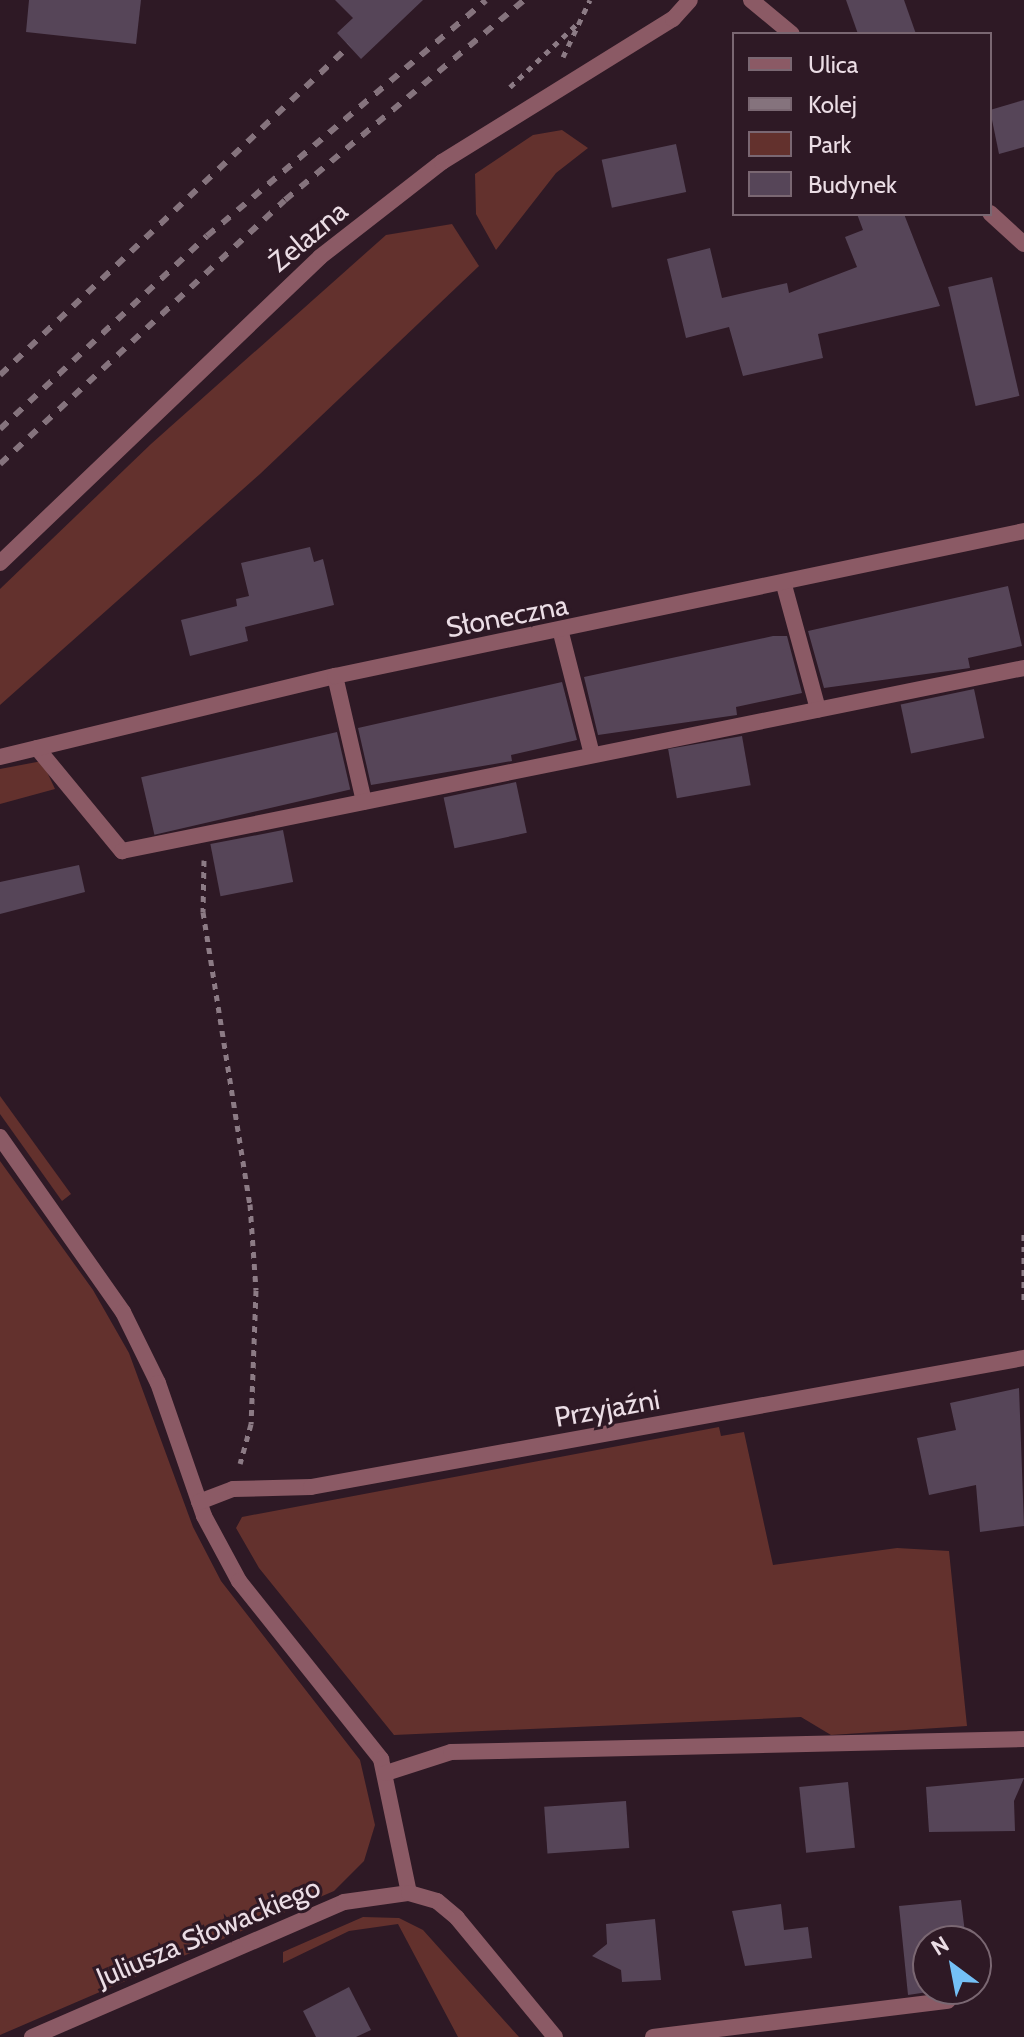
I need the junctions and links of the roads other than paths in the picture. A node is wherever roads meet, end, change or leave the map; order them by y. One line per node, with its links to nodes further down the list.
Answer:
1 (690, 0): 7 (street, Żelazna)
2 (751, 0): 3 (street)
3 (790, 32)
4 (992, 215): 5 (street)
5 (1024, 244)
6 (1024, 531): 8 (street, Słoneczna)
7 (0, 563)
8 (784, 585): 9 (street, Słoneczna); 12 (street)
9 (561, 633): 11 (street, Słoneczna); 14 (street)
10 (1024, 668): 12 (street)
11 (335, 676): 13 (street, Słoneczna); 16 (street)
12 (818, 709): 14 (street)
13 (37, 748): 15 (street, Słoneczna); 16 (street)
14 (592, 755): 16 (street)
15 (0, 757)
16 (364, 802)
17 (0, 1137): 19 (street)
18 (1024, 1358): 19 (street, Przyjaźni)
19 (199, 1502): 21 (street)
20 (1024, 1739): 21 (street)
21 (386, 1773): 22 (street)
22 (409, 1893): 24 (street, Juliusza Słowackiego); 25 (street)
23 (915, 2005): 26 (street)
24 (32, 2037)
25 (555, 2037)
26 (653, 2037)

